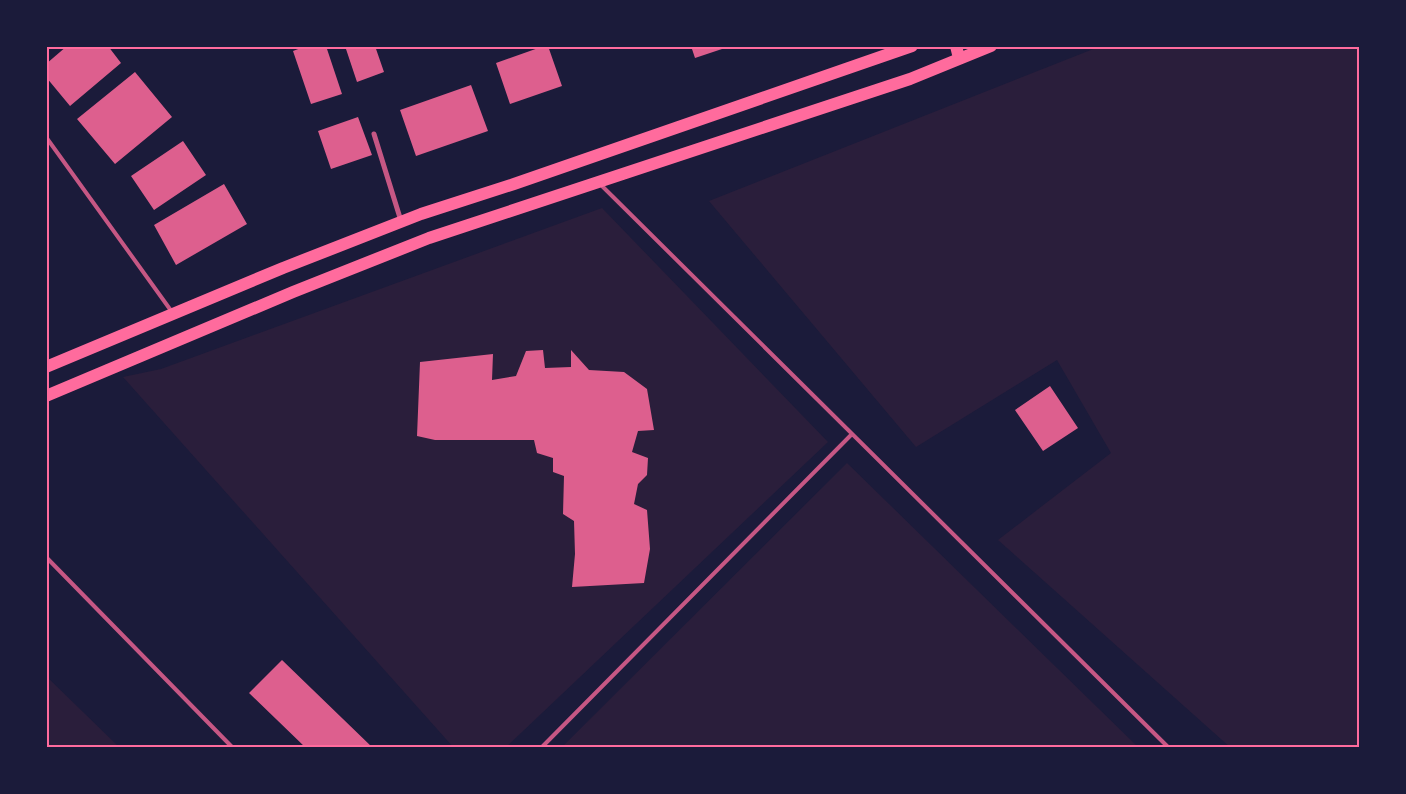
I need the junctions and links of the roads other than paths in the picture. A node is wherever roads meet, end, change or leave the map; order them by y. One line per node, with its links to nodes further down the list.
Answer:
1 (912, 46): 7 (main road)
2 (991, 46): 3 (main road)
3 (957, 52): 6 (main road)
4 (374, 134): 7 (street)
5 (46, 137): 8 (lane)
6 (599, 183): 10 (main road); 11 (lane)
7 (401, 222): 8 (main road)
8 (173, 314): 9 (main road)
9 (46, 367)
10 (46, 396)
11 (852, 434): 14 (lane); 15 (lane)
12 (46, 557): 13 (lane)
13 (233, 748)
14 (541, 748)
15 (1169, 748)

